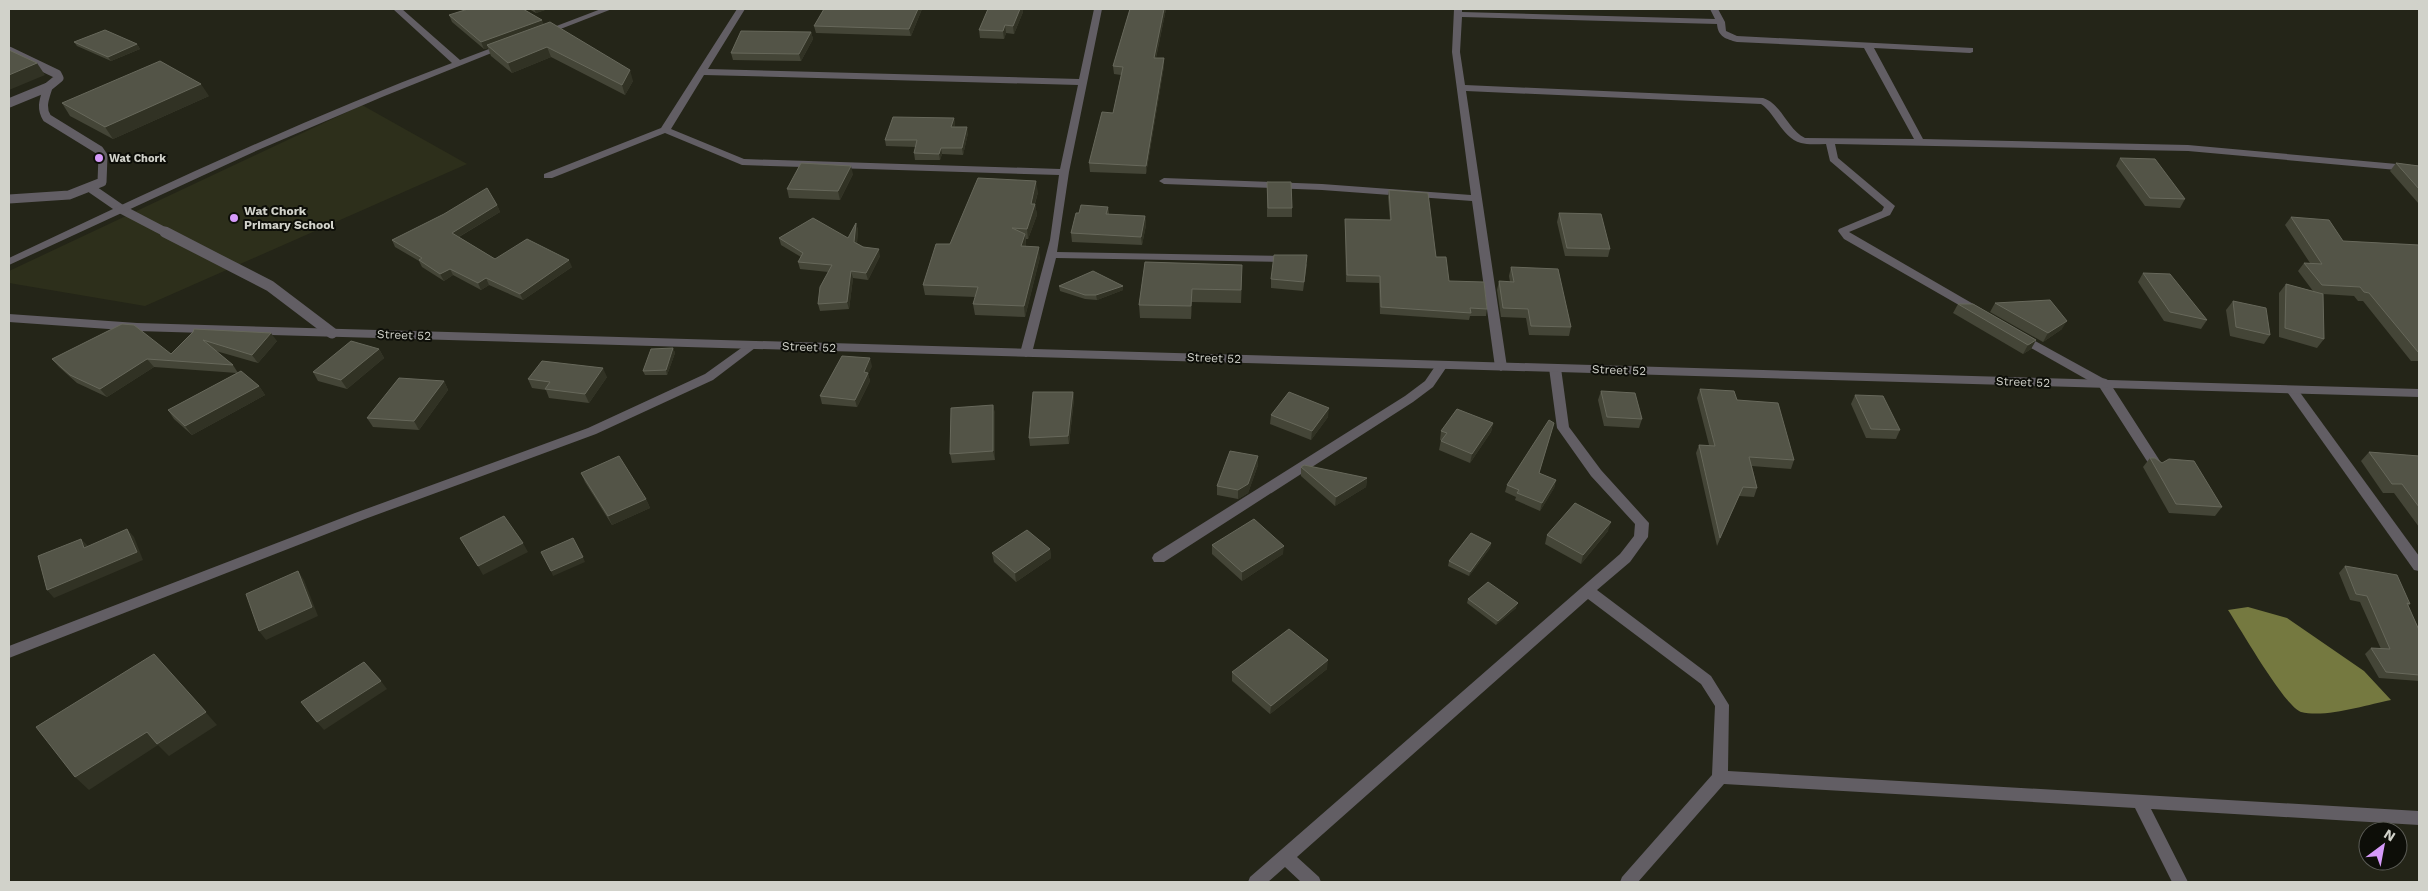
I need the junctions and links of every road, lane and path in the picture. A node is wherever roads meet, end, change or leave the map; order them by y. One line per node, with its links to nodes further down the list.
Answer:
1 (397, 9): 13 (street)
2 (608, 9): 8 (street)
3 (741, 9): 14 (street)
4 (1098, 9): 15 (street)
5 (1714, 9): 7 (street)
6 (1458, 11): 7 (street); 17 (street)
7 (1721, 22): 10 (street)
8 (533, 36)
9 (514, 43): 13 (street)
10 (1868, 46): 11 (street); 21 (street)
11 (1970, 50)
12 (9, 52): 16 (lane)
13 (458, 63): 29 (street)
14 (702, 72): 15 (street); 19 (street)
15 (1083, 82): 23 (street)
16 (48, 87): 18 (lane); 26 (lane)
17 (1462, 88): 20 (street); 27 (street)
18 (9, 103)
19 (665, 130): 23 (street); 24 (street)
20 (1830, 141): 21 (street); 33 (street)
21 (1920, 142): 22 (street)
22 (2419, 169)
23 (1064, 172): 30 (street)
24 (548, 176)
25 (1164, 181): 27 (street)
26 (92, 189): 28 (lane); 29 (lane)
27 (1477, 198): 40 (street)
28 (9, 199)
29 (121, 209): 32 (street); 36 (lane)
30 (1051, 255): 31 (street); 38 (street)
31 (1288, 258)
32 (9, 262)
33 (1984, 316)
34 (9, 318): 36 (street, Street 52)
35 (2010, 330): 42 (street)
36 (332, 333): 37 (street, Street 52)
37 (751, 345): 38 (street, Street 52); 49 (street)
38 (1026, 353): 39 (street, Street 52)
39 (1442, 365): 40 (street, Street 52); 46 (street)
40 (1502, 367): 41 (street, Street 52)
41 (1555, 368): 42 (street, Street 52); 48 (street)
42 (2104, 384): 43 (street, Street 52); 45 (lane)
43 (2292, 390): 44 (street, Street 52); 47 (street)
44 (2419, 393)
45 (2156, 464)
46 (1159, 558)
47 (2419, 566)
48 (1588, 591): 50 (street); 53 (street)
49 (9, 652)
50 (1720, 777): 51 (street); 56 (street)
51 (2139, 801): 52 (street); 57 (street)
52 (2419, 818)
53 (1285, 857): 54 (street); 55 (street)
54 (1256, 882)
55 (1313, 882)
56 (1628, 882)
57 (2180, 882)

